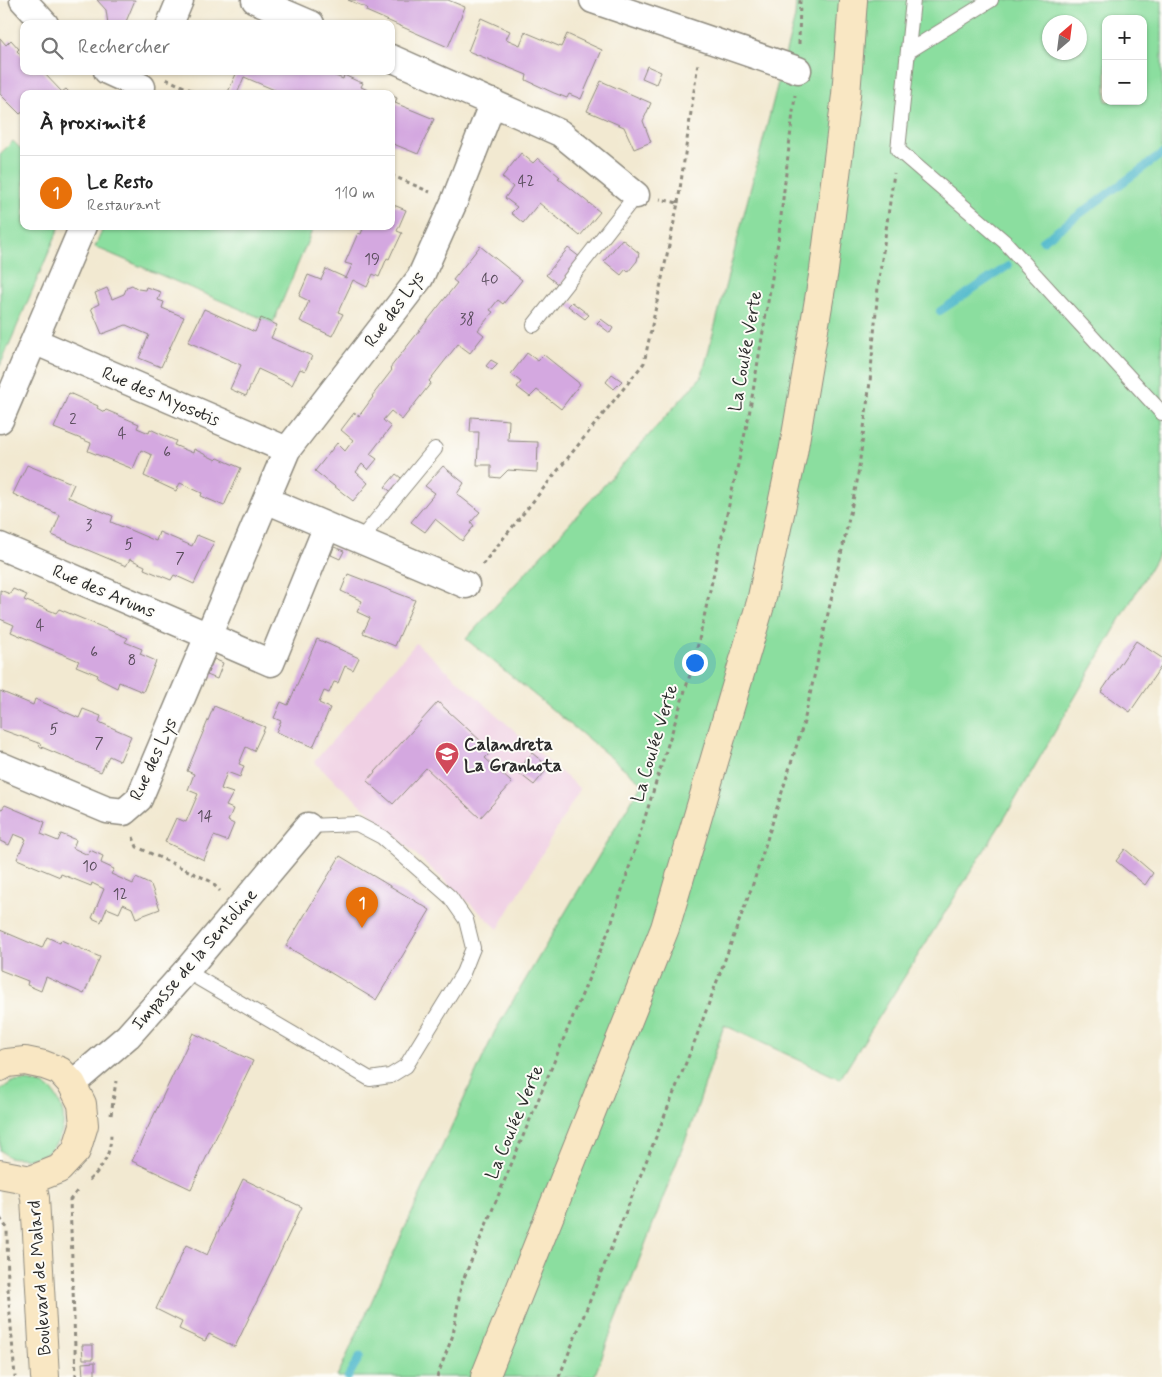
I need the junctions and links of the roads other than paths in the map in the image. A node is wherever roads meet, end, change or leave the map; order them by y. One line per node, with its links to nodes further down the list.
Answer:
1 (22, 0): 8 (street)
2 (180, 0): 9 (street)
3 (255, 0): 10 (street)
4 (593, 0): 13 (street)
5 (853, 0): 39 (main road)
6 (914, 0): 11 (lane)
7 (991, 0): 11 (lane)
8 (41, 20)
9 (172, 20)
10 (301, 20)
11 (909, 51): 21 (lane)
12 (395, 60): 16 (street)
13 (798, 70)
14 (122, 75): 15 (street)
15 (145, 81)
16 (493, 102): 17 (street); 24 (street, Rue des Lys)
17 (636, 195): 19 (lane)
18 (81, 230): 20 (street)
19 (534, 325)
20 (34, 341): 22 (street); 24 (street, Rue des Myosotis)
21 (1162, 413)
22 (0, 420)
23 (435, 449): 27 (lane)
24 (287, 450): 25 (street, Rue des Lys)
25 (266, 500): 26 (street); 30 (street, Rue des Lys)
26 (327, 526): 27 (street); 30 (street)
27 (360, 540): 29 (street)
28 (0, 546): 30 (street, Rue des Arums)
29 (466, 584)
30 (208, 635): 31 (street, Rue des Lys)
31 (0, 765)
32 (308, 826): 33 (street, Impasse de la Sentoline); 33 (lane)
33 (186, 971): 35 (street, Impasse de la Sentoline)
34 (0, 1067): 35 (main road)
35 (72, 1084): 37 (main road)
36 (0, 1174): 37 (main road)
37 (31, 1180): 38 (main road, Boulevard de Malard)
38 (45, 1377)
39 (485, 1377)

